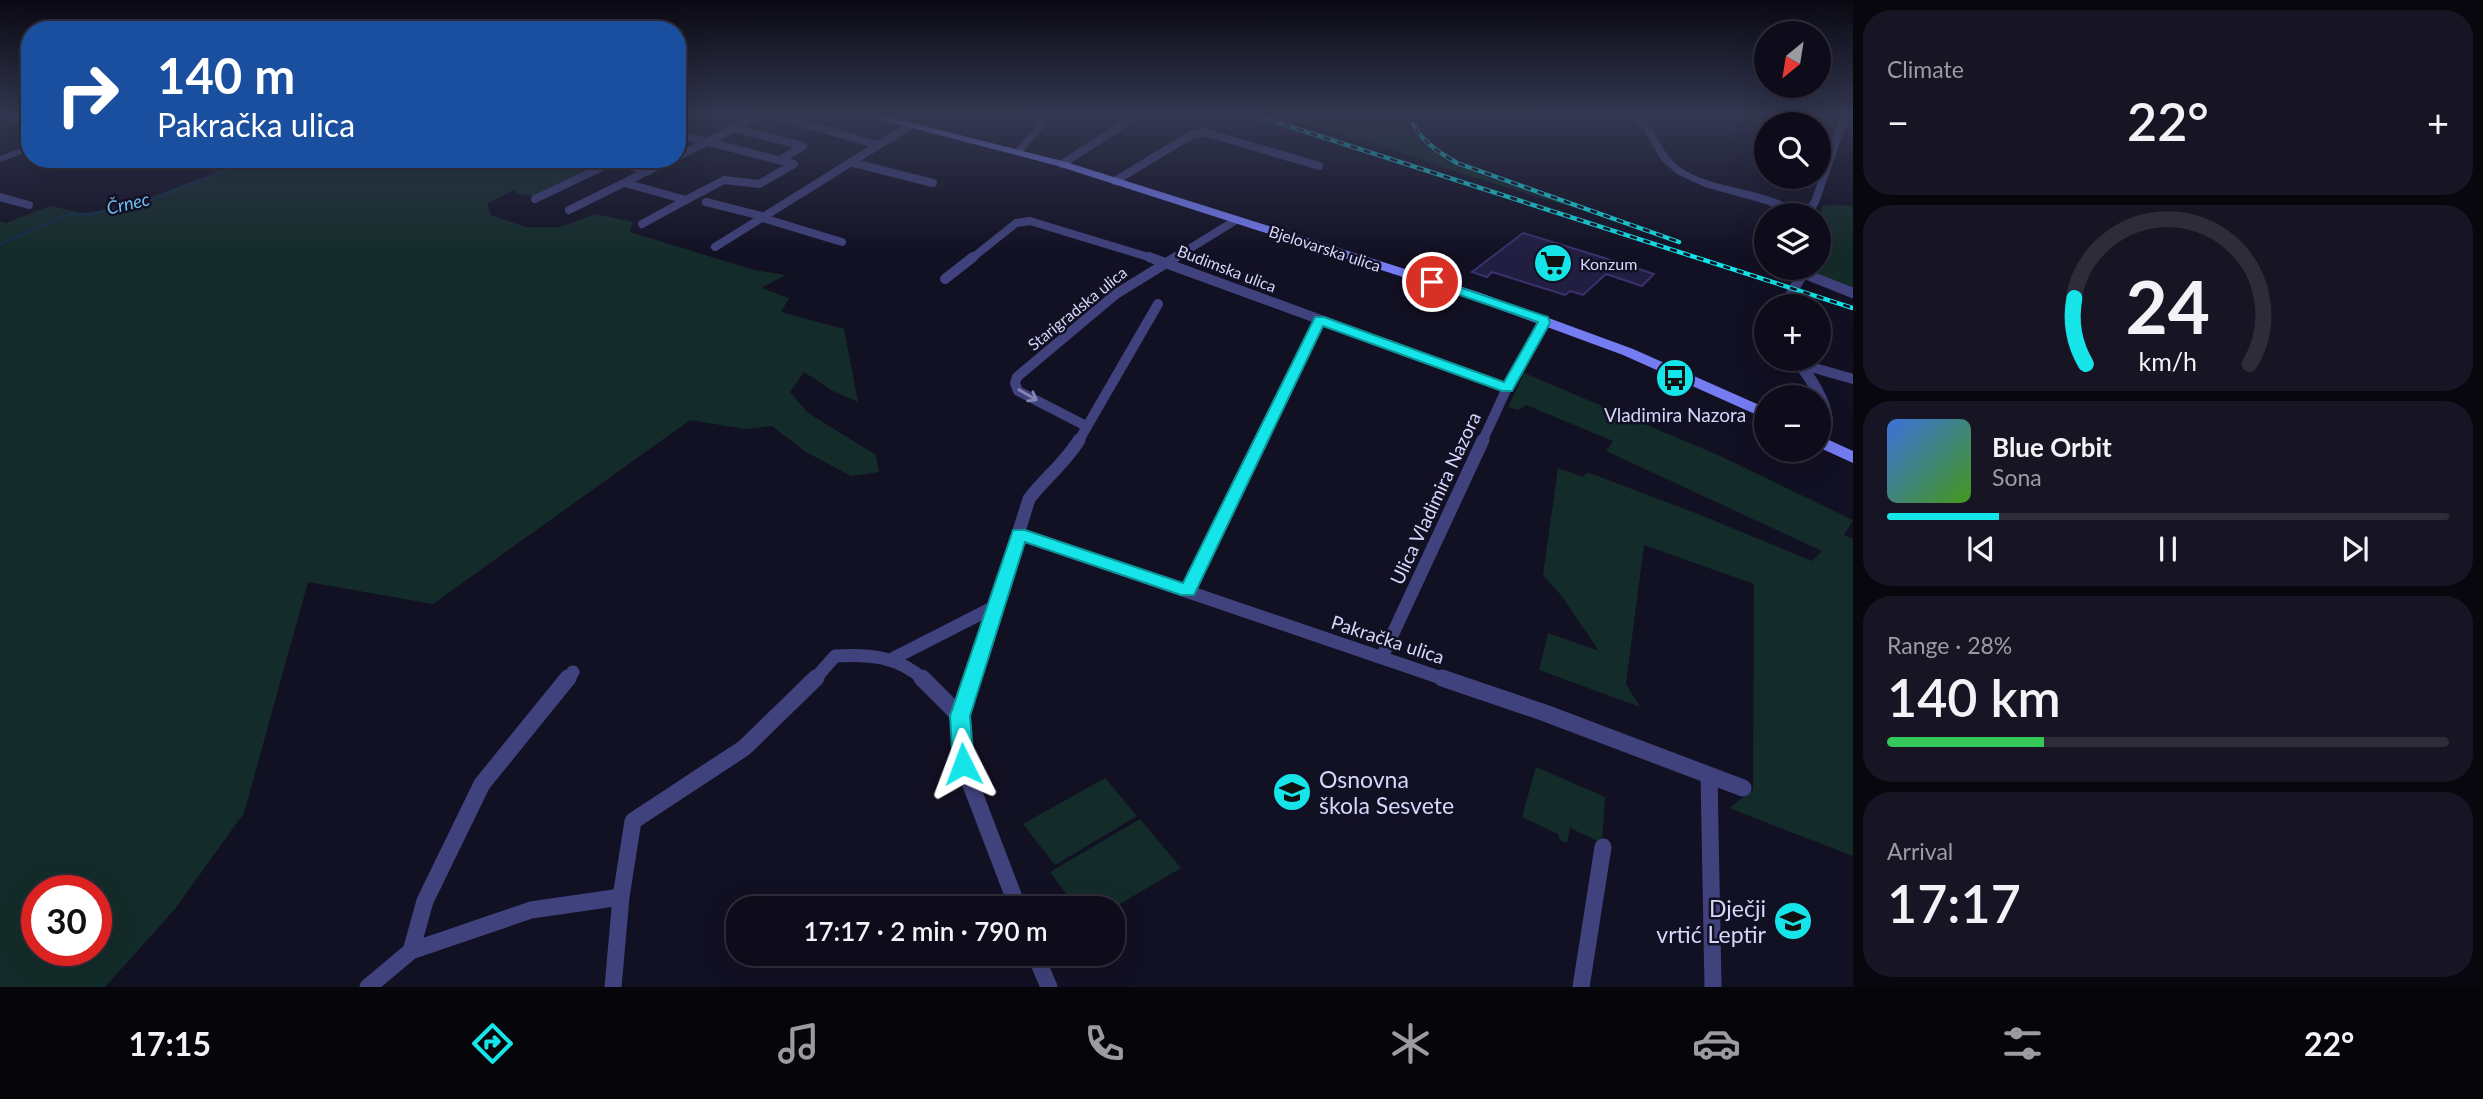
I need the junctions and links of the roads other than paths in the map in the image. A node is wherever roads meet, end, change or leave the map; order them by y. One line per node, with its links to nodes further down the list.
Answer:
1 (789, 162): 20 (street)
2 (850, 162): 17 (street); 26 (street)
3 (1055, 162): 9 (main road, Bjelovarska ulica)
4 (1065, 162): 9 (street)
5 (1146, 162): 15 (street)
6 (1305, 162): 10 (street)
7 (1667, 162): 22 (street)
8 (1829, 162): 23 (street)
9 (1062, 164): 15 (main road, Bjelovarska ulica)
10 (1318, 166)
11 (601, 168): 19 (street)
12 (639, 168): 14 (street)
13 (655, 168): 14 (street)
14 (649, 171): 16 (street)
15 (1115, 181): 27 (main road, Bjelovarska ulica)
16 (625, 183): 20 (street); 25 (street)
17 (933, 183)
18 (0, 197): 24 (street)
19 (535, 199)
20 (686, 200): 28 (street)
21 (706, 202): 26 (street)
22 (1773, 203)
23 (1814, 203)
24 (29, 205)
25 (569, 210)
26 (764, 218): 29 (street); 30 (street)
27 (1233, 221): 31 (street, Starigradska ulica); 37 (main road, Bjelovarska ulica)
28 (642, 224)
29 (842, 242)
30 (715, 247)
31 (1166, 262): 32 (street, Budimska ulica); 36 (street, Budimska ulica); 44 (street, Starigradska ulica, one-way to 44)
32 (945, 279)
33 (1825, 280): 34 (street)
34 (1853, 293)
35 (1158, 304): 44 (street)
36 (1319, 320): 42 (street, Budimska ulica); 48 (street)
37 (1544, 320): 42 (street, Ulica Vladimira Nazora); 43 (main road, Bjelovarska ulica)
38 (1806, 371): 41 (street)
39 (1829, 371): 40 (street)
40 (1853, 379)
41 (1817, 385)
42 (1507, 388): 50 (street, Ulica Vladimira Nazora)
43 (1754, 409)
44 (1086, 426): 47 (street)
45 (1831, 446): 46 (main road)
46 (1853, 458)
47 (1019, 534): 48 (street, Pakračka ulica); 49 (street)
48 (1188, 591): 50 (street, Pakračka ulica)
49 (994, 607): 51 (street); 53 (street)
50 (1382, 657): 54 (street, Pakračka ulica)
51 (894, 658): 53 (street); 58 (street)
52 (573, 672): 59 (street)
53 (960, 716): 57 (street)
54 (1709, 775): 55 (street, Pakračka ulica); 65 (street)
55 (1743, 788)
56 (1603, 847): 64 (street)
57 (1013, 896)
58 (621, 897): 59 (street); 62 (street)
59 (411, 951): 61 (street)
60 (1040, 966): 63 (street)
61 (368, 987)
62 (613, 987)
63 (1049, 987)
64 (1581, 987)
65 (1713, 987)

